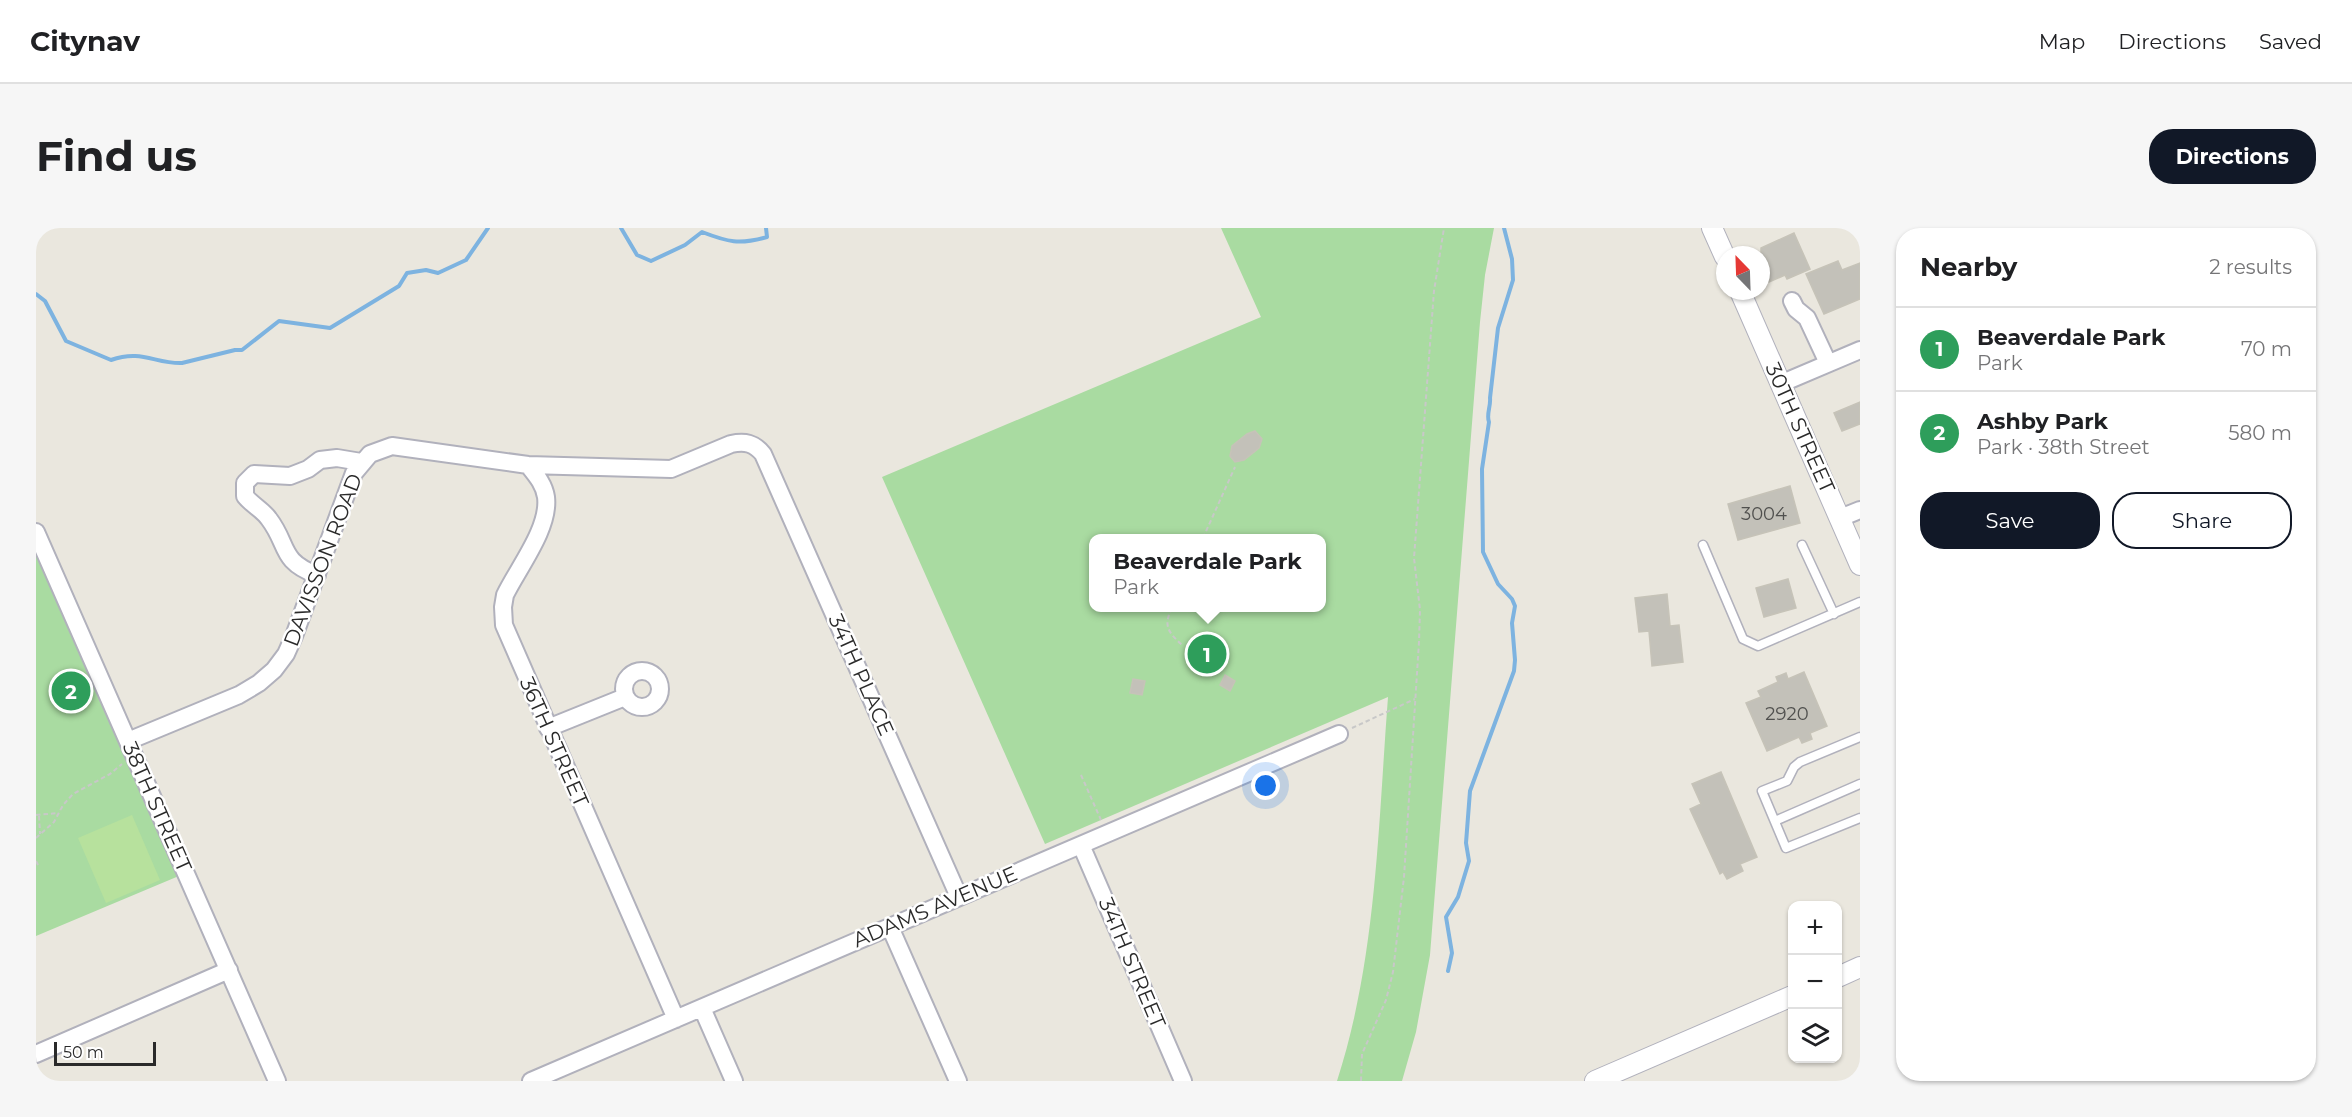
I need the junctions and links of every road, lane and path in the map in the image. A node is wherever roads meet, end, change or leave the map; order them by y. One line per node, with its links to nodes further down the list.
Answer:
1 (1444, 228): 26 (path)
2 (1712, 228): 3 (street)
3 (1720, 246)
4 (1744, 300): 8 (street, 30TH STREET)
5 (1792, 301): 7 (street)
6 (1860, 350): 7 (street)
7 (1828, 363): 8 (street)
8 (1780, 384): 14 (street, 30TH STREET)
9 (763, 453): 11 (street, DAVISSON ROAD); 44 (street, 34TH PLACE)
10 (361, 462): 11 (street, DAVISSON ROAD); 20 (street, DAVISSON ROAD); 20 (street, DAVISSON ROAD)
11 (528, 465): 27 (street, 36TH STREET)
12 (1235, 467): 16 (path)
13 (1860, 510): 14 (street)
14 (1839, 518): 19 (street, 30TH STREET)
15 (36, 532): 30 (street, 38TH STREET)
16 (1205, 534)
17 (1802, 545): 23 (lane)
18 (1703, 546): 23 (lane)
19 (1860, 565)
20 (317, 575): 30 (street, DAVISSON ROAD)
21 (1860, 602): 23 (lane)
22 (1170, 612): 24 (path)
23 (1834, 614)
24 (1182, 645)
25 (625, 697): 27 (street)
26 (1415, 699): 28 (path); 58 (path)
27 (548, 728): 51 (street, 36TH STREET)
28 (1339, 734): 39 (street, ADAMS AVENUE)
29 (1860, 737): 37 (lane)
30 (128, 741): 31 (street, 38TH STREET)
31 (135, 757): 34 (path); 47 (street, 38TH STREET)
32 (1081, 776): 39 (path)
33 (1860, 784): 37 (lane)
34 (58, 813): 35 (path); 38 (path)
35 (37, 816): 38 (path)
36 (1860, 818): 37 (lane)
37 (1774, 821)
38 (40, 834): 40 (path)
39 (1107, 834): 41 (street, ADAMS AVENUE)
40 (36, 838)
41 (1081, 845): 44 (street, ADAMS AVENUE); 57 (street, 34TH STREET)
42 (36, 861): 43 (path)
43 (39, 867)
44 (959, 897): 45 (street, ADAMS AVENUE)
45 (890, 927): 50 (street, ADAMS AVENUE); 56 (street)
46 (1860, 967): 48 (street)
47 (229, 970): 52 (street); 53 (street, 38TH STREET)
48 (1842, 975)
49 (1788, 998): 59 (street)
50 (702, 1008): 51 (street, ADAMS AVENUE); 55 (street)
51 (676, 1019): 54 (street, ADAMS AVENUE)
52 (36, 1054)
53 (277, 1081)
54 (531, 1081)
55 (734, 1081)
56 (958, 1081)
57 (1183, 1081)
58 (1361, 1081)
59 (1595, 1081)

